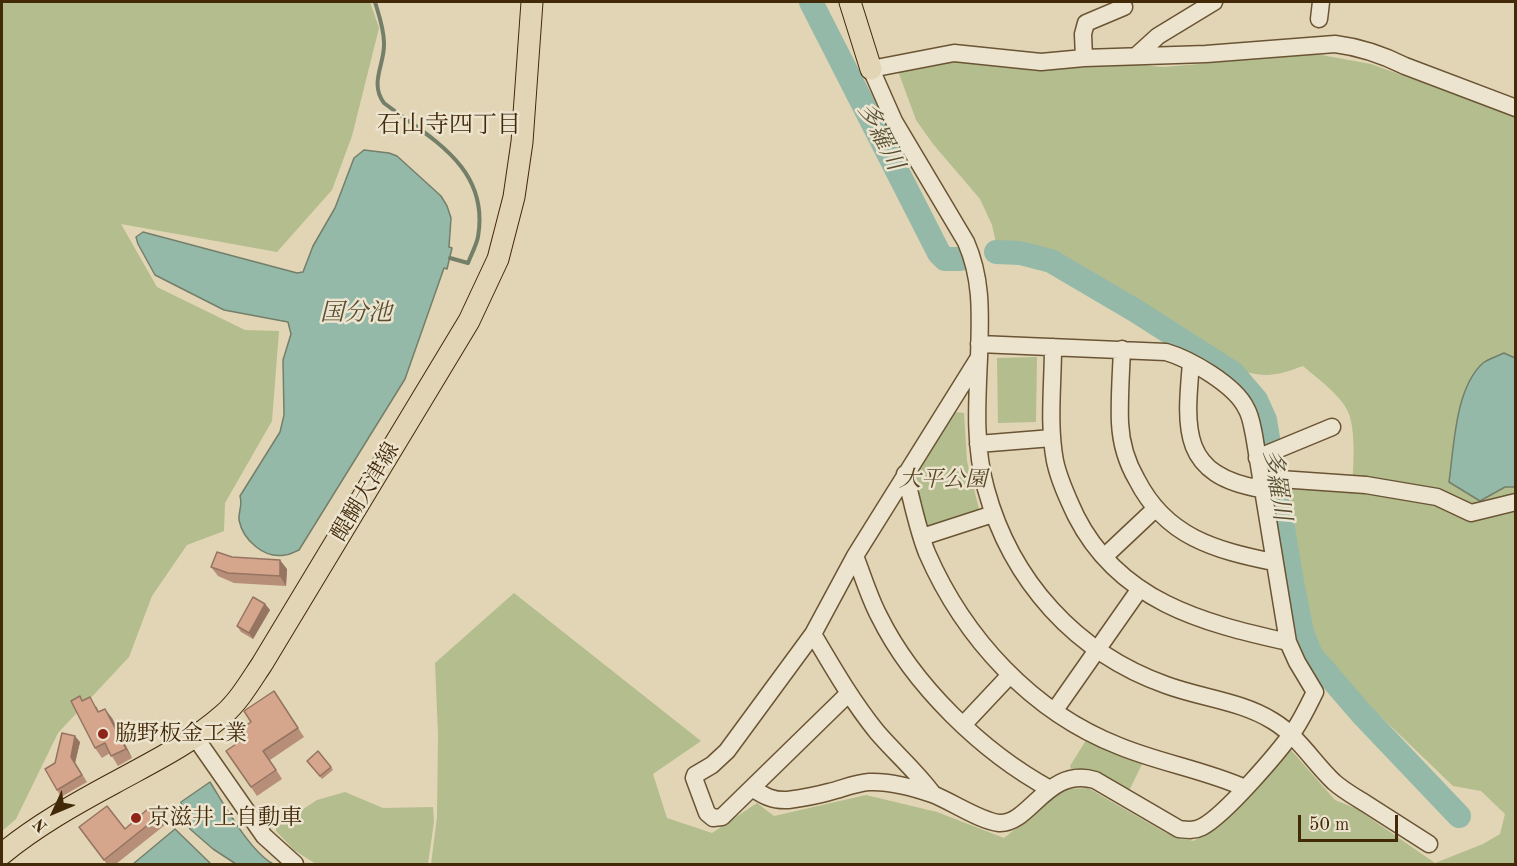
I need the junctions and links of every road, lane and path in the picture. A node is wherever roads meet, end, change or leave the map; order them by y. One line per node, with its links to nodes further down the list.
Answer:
1 (532, 2): 39 (main road, 醍醐大津線)
2 (850, 2): 9 (main road)
3 (1214, 2): 7 (street)
4 (1321, 2): 6 (street)
5 (1124, 7): 8 (street)
6 (1319, 19)
7 (1136, 56): 8 (street); 10 (street)
8 (1084, 58): 9 (street)
9 (871, 69): 13 (street)
10 (1515, 108)
11 (1053, 347): 12 (street); 13 (street); 18 (street)
12 (1122, 349): 14 (street); 24 (street)
13 (979, 351): 15 (street); 16 (street)
14 (1191, 363): 20 (street); 22 (street)
15 (977, 408): 16 (street); 19 (street)
16 (942, 417): 21 (street)
17 (1332, 427): 20 (street)
18 (1052, 438): 19 (street); 28 (street)
19 (978, 444): 25 (street)
20 (1257, 458): 22 (street)
21 (905, 474): 26 (street); 27 (street)
22 (1261, 485): 23 (street); 29 (street)
23 (1515, 502)
24 (1155, 509): 28 (street); 29 (street)
25 (993, 514): 26 (street); 33 (street)
26 (922, 537): 34 (street)
27 (855, 556): 31 (street); 37 (street)
28 (1104, 557): 30 (street)
29 (1273, 562): 32 (street)
30 (1139, 590): 32 (street); 33 (street)
31 (813, 634): 35 (street); 40 (street)
32 (1287, 642): 38 (street)
33 (1096, 649): 36 (street); 38 (street)
34 (1010, 675): 36 (street); 37 (street)
35 (848, 694): 40 (street); 43 (street)
36 (1054, 710): 41 (street)
37 (963, 725): 42 (street)
38 (1291, 734): 41 (street); 44 (street)
39 (195, 737): 45 (main road, 醍醐大津線); 46 (street)
40 (752, 788): 43 (street)
41 (1245, 788): 42 (street)
42 (1050, 789): 43 (street)
43 (933, 794)
44 (1429, 844)
45 (2, 854)
46 (295, 864)

